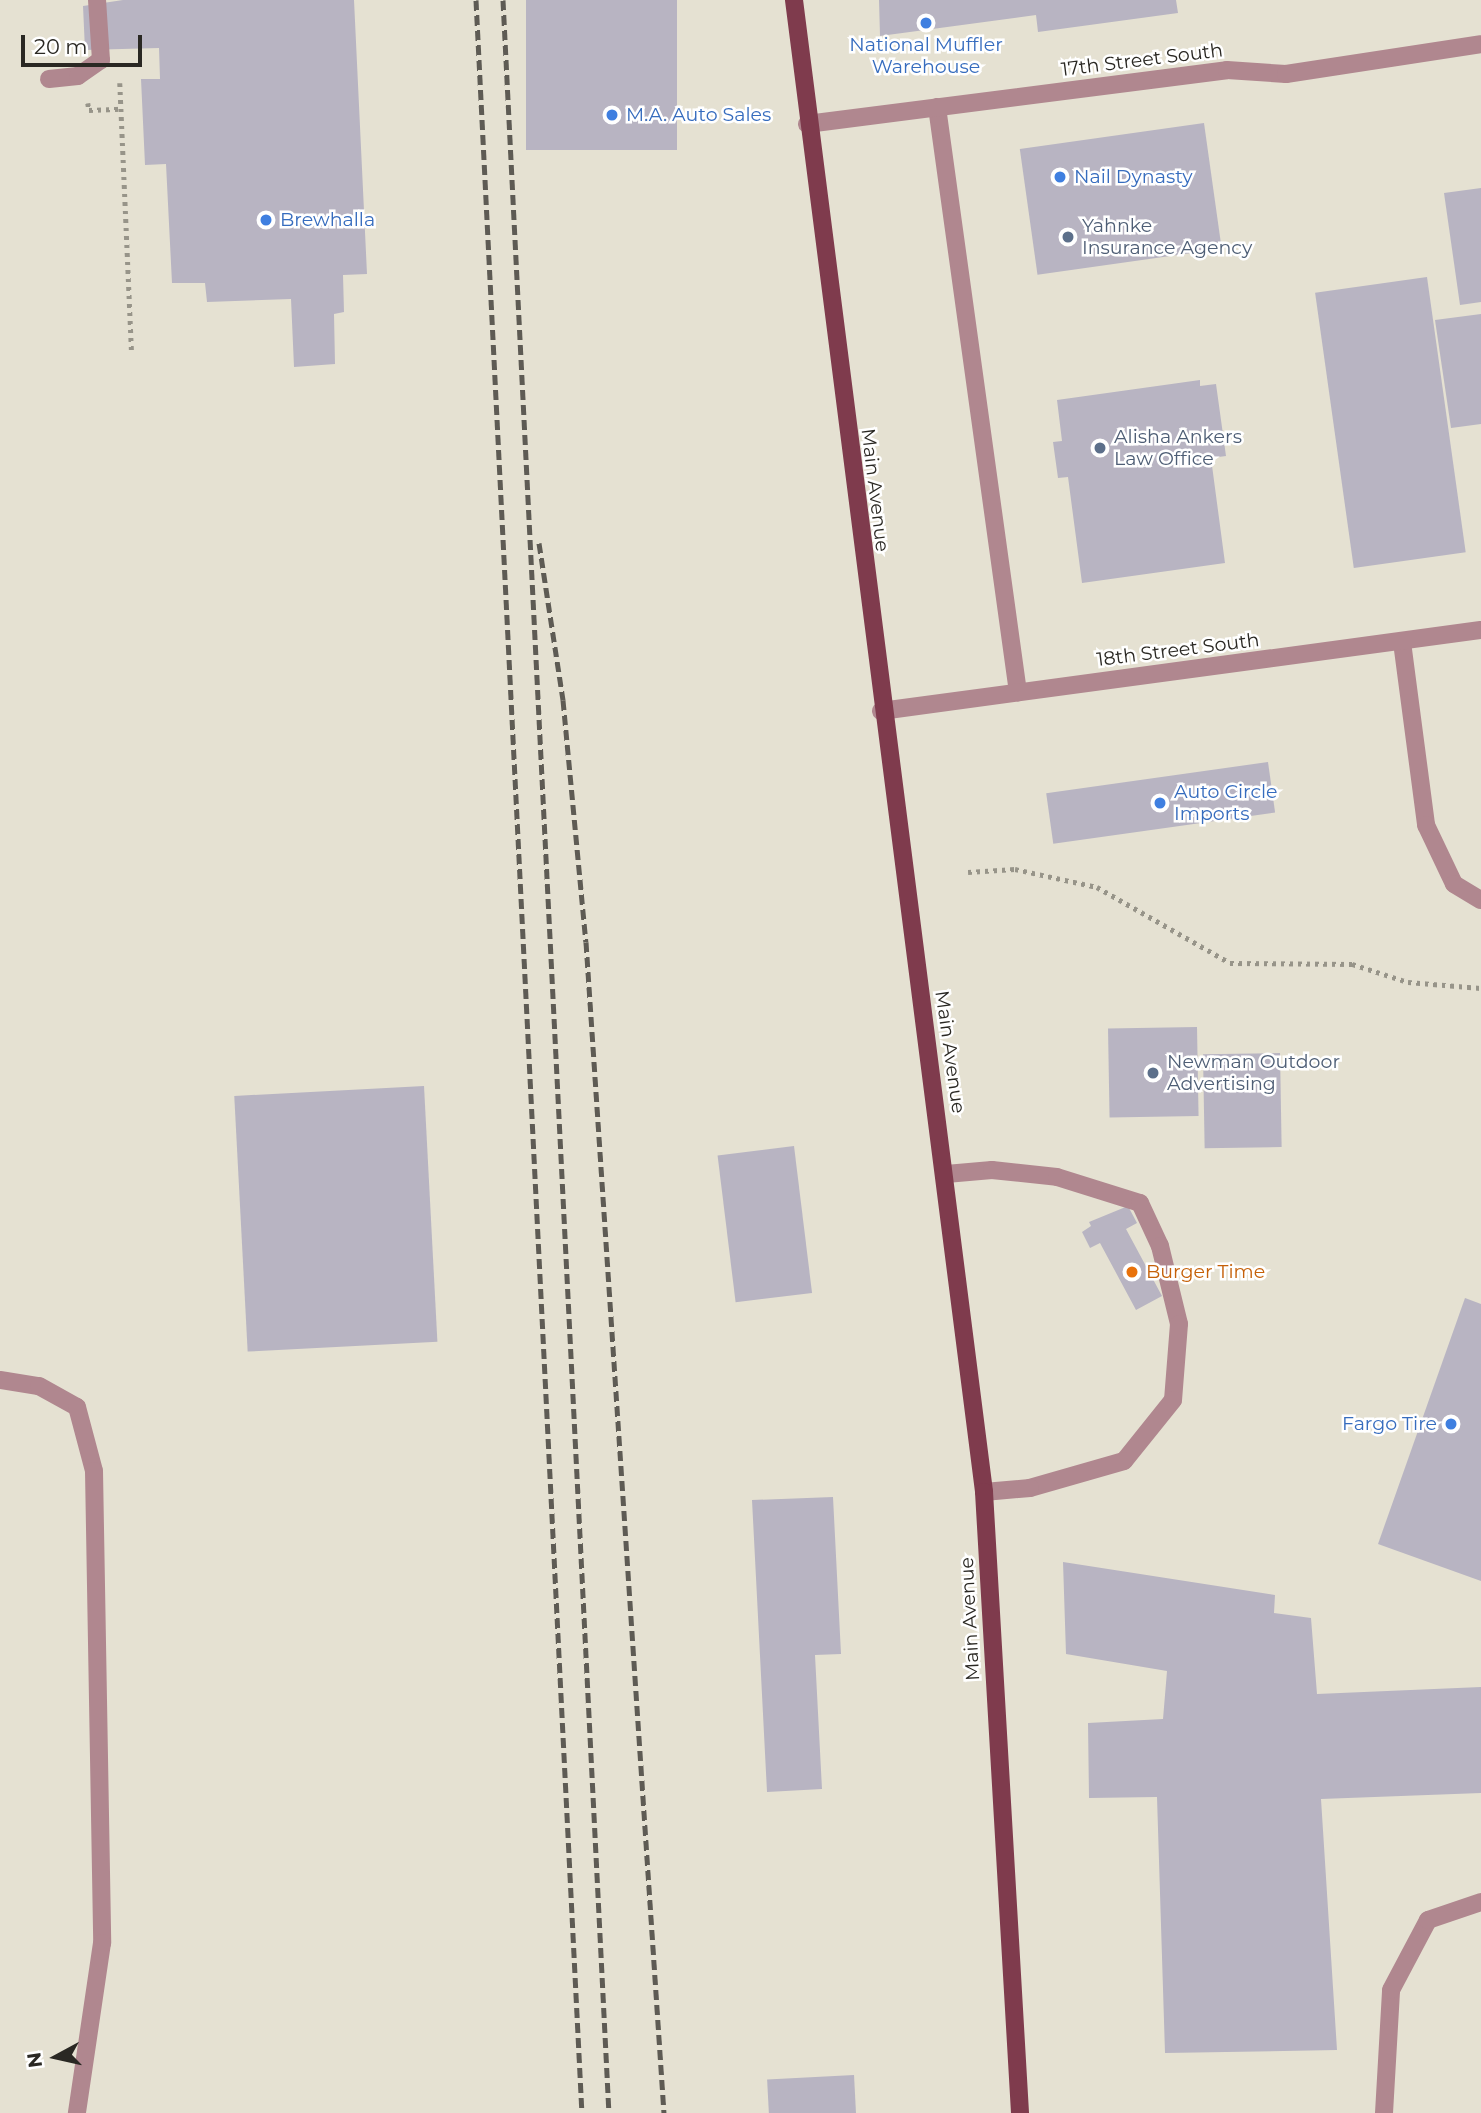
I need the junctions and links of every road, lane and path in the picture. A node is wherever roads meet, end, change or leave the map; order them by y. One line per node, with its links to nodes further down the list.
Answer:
1 (97, 0): 5 (street)
2 (794, 0): 7 (main road, Main Avenue)
3 (1481, 44): 6 (street, 17th Street South)
4 (119, 68): 8 (path)
5 (49, 79)
6 (937, 107): 7 (street, 17th Street South); 11 (street)
7 (807, 124): 12 (main road, Main Avenue)
8 (132, 355)
9 (1481, 630): 10 (street, 18th Street South)
10 (1402, 642): 11 (street, 18th Street South); 14 (street)
11 (1018, 692): 12 (street, 18th Street South)
12 (881, 710): 16 (main road, Main Avenue)
13 (968, 872): 15 (path)
14 (1481, 900)
15 (1481, 988)
16 (946, 1174): 18 (main road, Main Avenue); 18 (street)
17 (0, 1380): 20 (street)
18 (984, 1492): 21 (main road, Main Avenue)
19 (1481, 1902): 22 (street)
20 (77, 2113)
21 (1020, 2113)
22 (1384, 2113)

